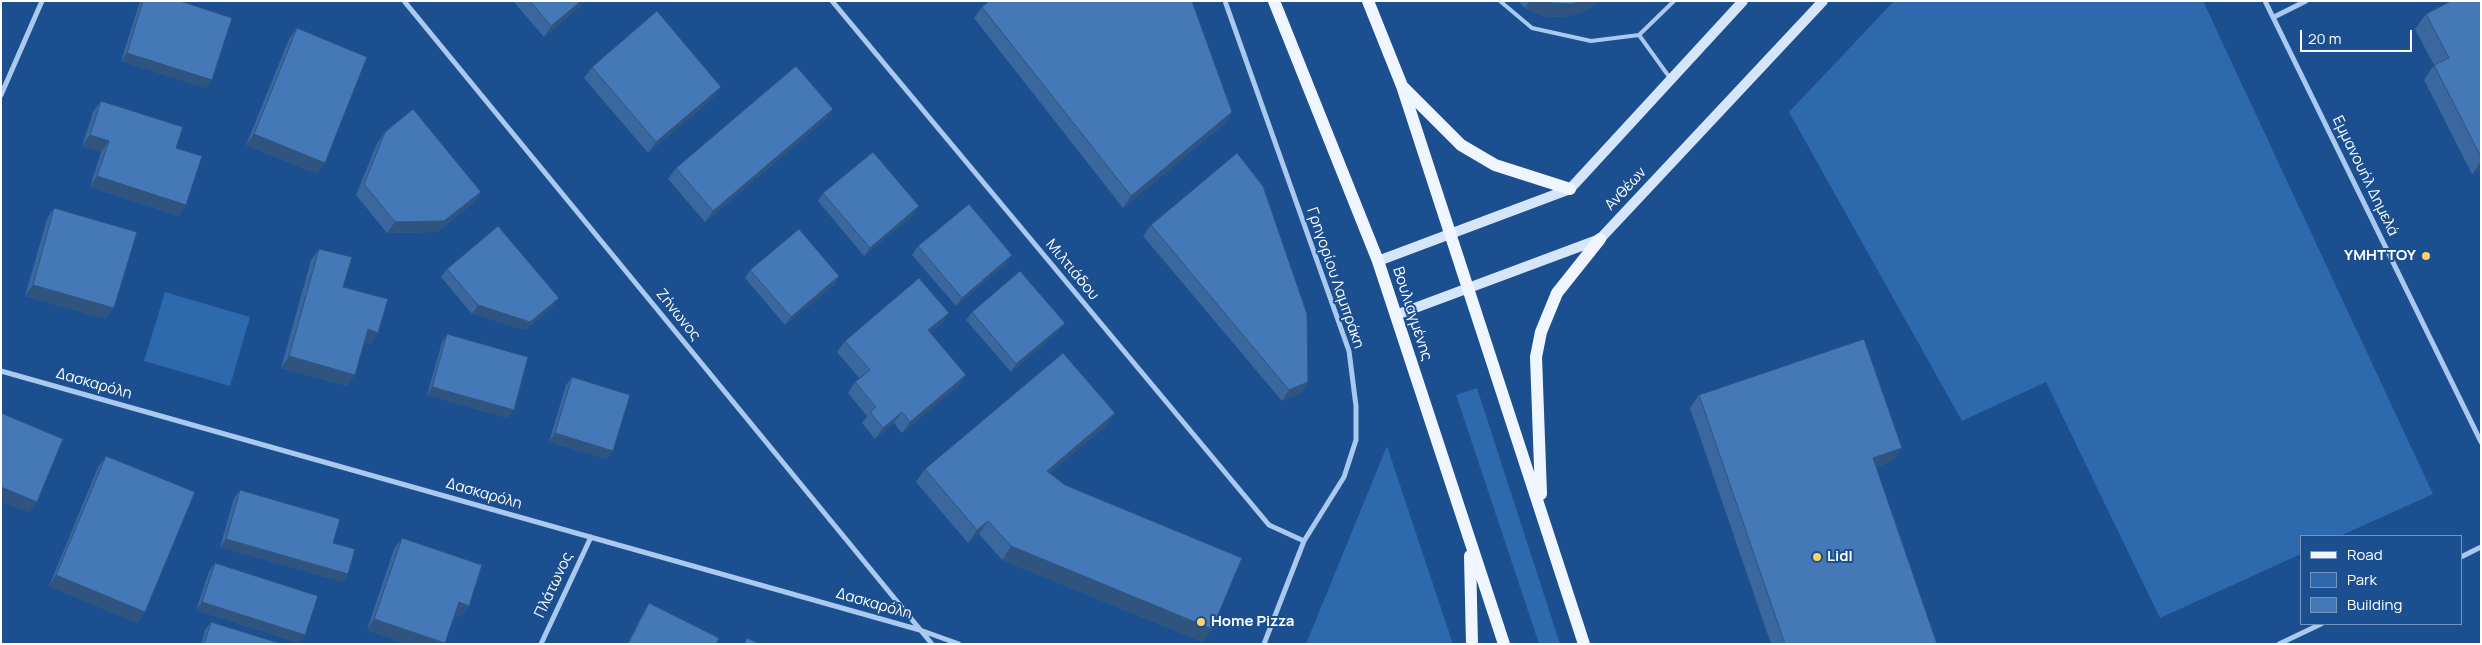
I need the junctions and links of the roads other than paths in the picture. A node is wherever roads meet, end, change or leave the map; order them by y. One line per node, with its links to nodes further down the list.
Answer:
1 (42, 1): 17 (street)
2 (404, 1): 33 (street, Ζήνωνος)
3 (832, 1): 28 (street, Μιλτιάδου)
4 (1225, 1): 28 (street, Γρηγορίου Λαμπράκη)
5 (1274, 1): 21 (main road, Βουλιαγμένης)
6 (1368, 1): 16 (main road)
7 (1500, 1): 14 (lane)
8 (1674, 1): 14 (lane)
9 (1743, 1): 15 (main road)
10 (1823, 1): 20 (main road, Ανθέων)
11 (2266, 1): 13 (street, Εμμανουήλ Δημελά)
12 (2306, 1): 13 (street)
13 (2274, 17): 25 (street, Εμμανουήλ Δημελά)
14 (1639, 35): 15 (lane)
15 (1671, 78): 18 (main road)
16 (1402, 86): 18 (main road); 19 (main road)
17 (1, 95)
18 (1570, 189): 19 (main road)
19 (1450, 234): 21 (main road); 22 (main road)
20 (1600, 239): 22 (main road, Ανθέων); 26 (main road)
21 (1378, 262): 23 (main road, Βουλιαγμένης)
22 (1469, 288): 23 (main road, Ανθέων); 26 (main road)
23 (1396, 315): 29 (main road, Βουλιαγμένης)
24 (1, 371): 27 (street, Δασκαρόλη)
25 (2481, 442)
26 (1541, 507): 40 (main road)
27 (591, 537): 33 (street, Δασκαρόλη); 34 (street, Πλάτωνος)
28 (1304, 541): 37 (street, Γρηγορίου Λαμπράκη)
29 (1470, 541): 38 (main road); 39 (main road, Βουλιαγμένης)
30 (2481, 547): 31 (street)
31 (2462, 556)
32 (2319, 625): 41 (street)
33 (920, 630): 35 (street, Ζήνωνος); 36 (street, Δασκαρόλη)
34 (541, 644)
35 (932, 644)
36 (959, 644)
37 (1264, 644)
38 (1472, 644)
39 (1504, 644)
40 (1584, 644)
41 (2279, 644)

